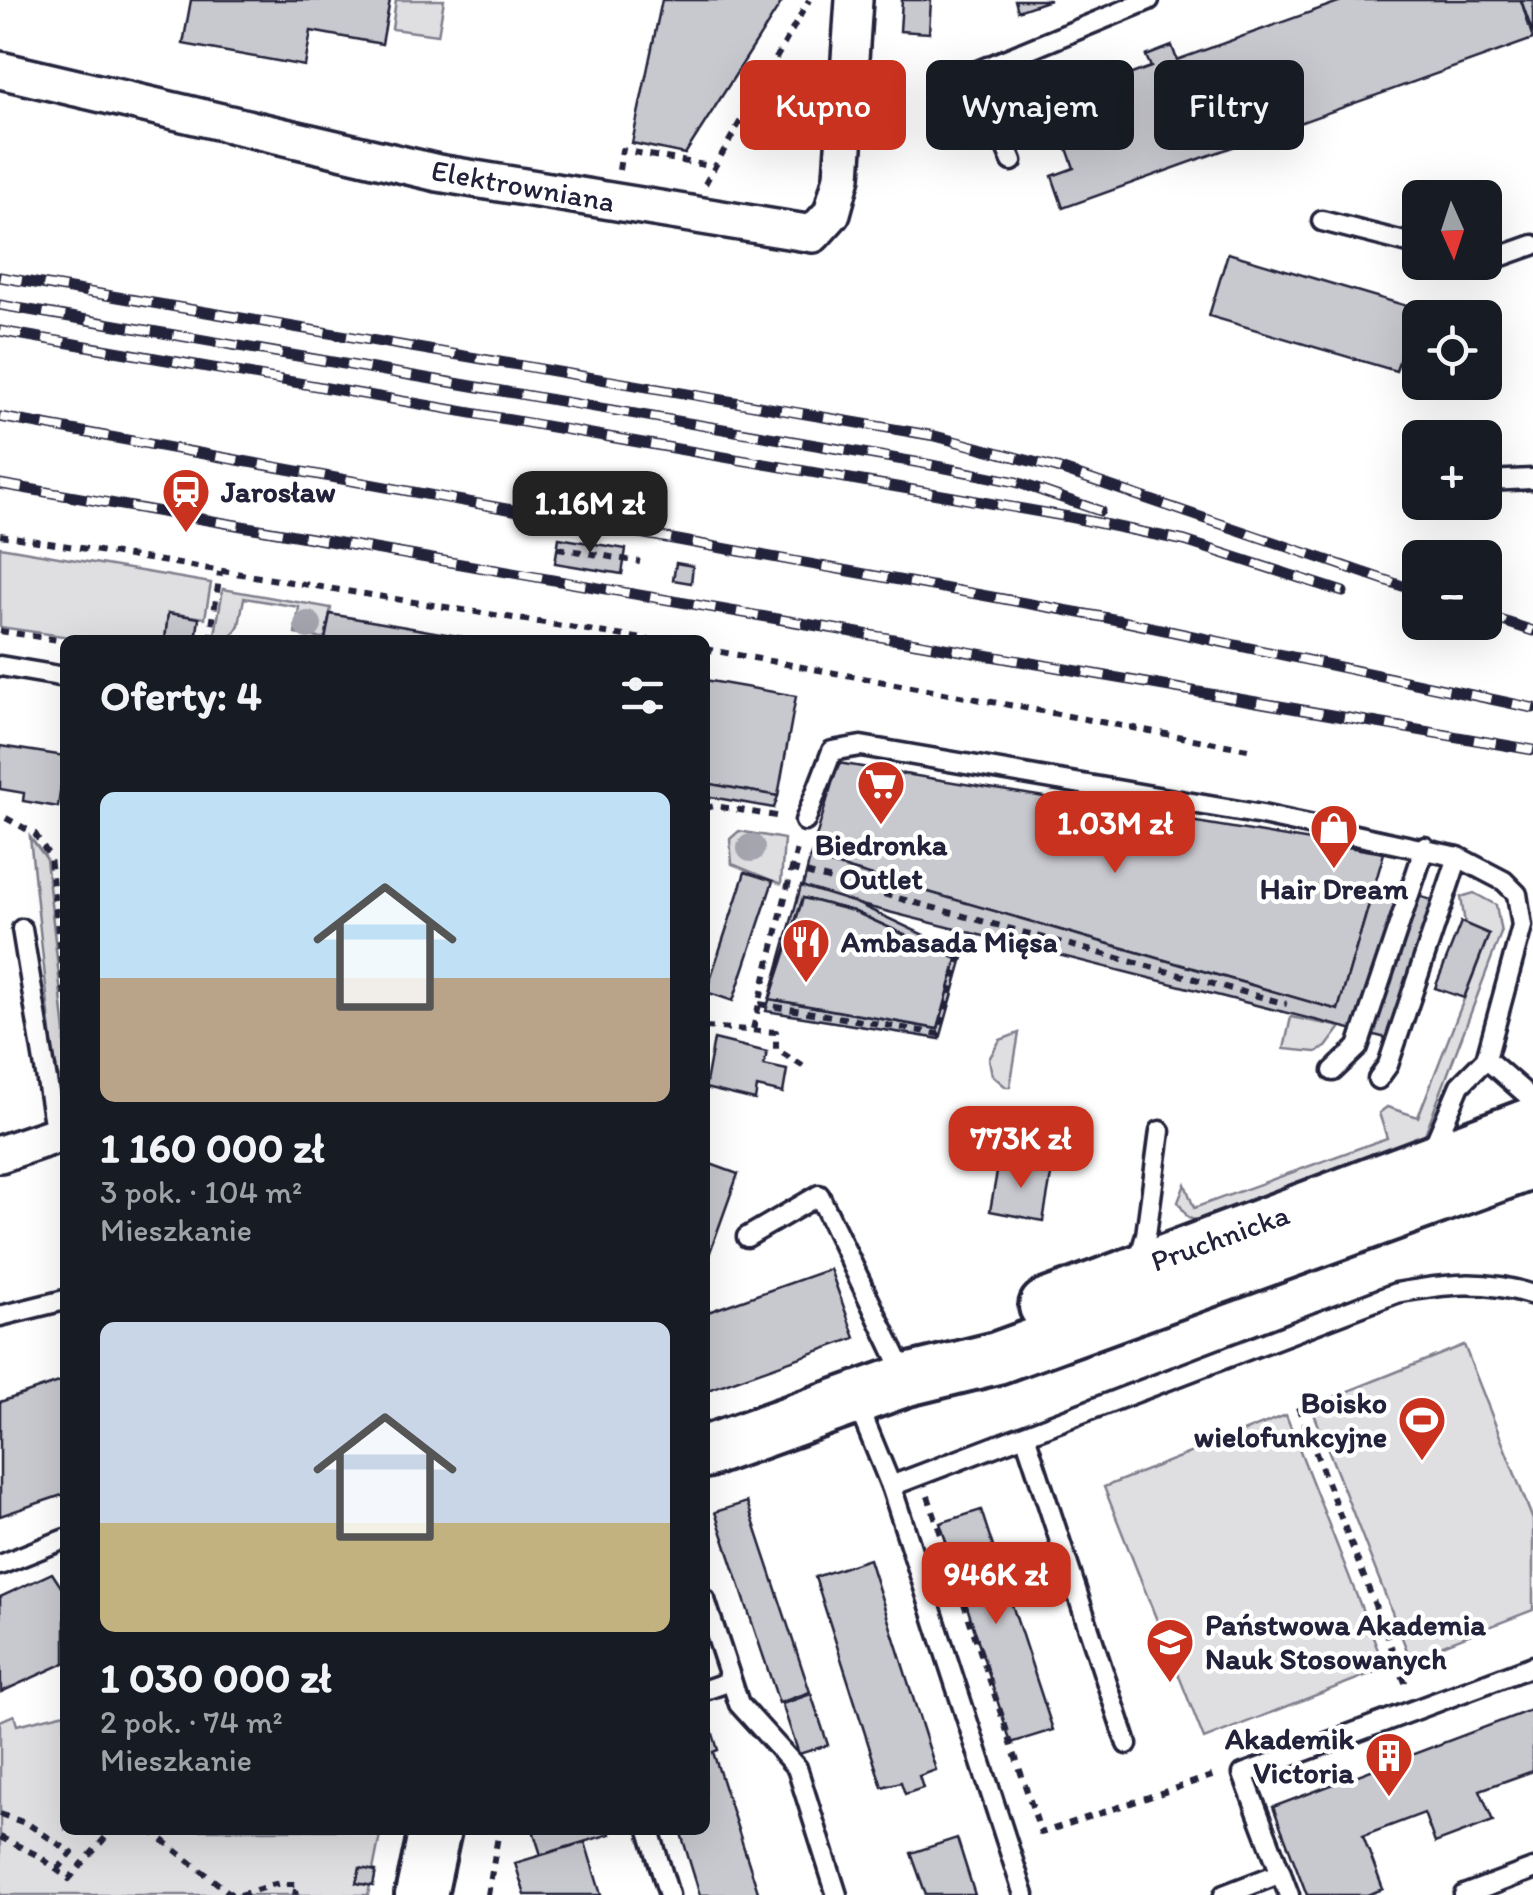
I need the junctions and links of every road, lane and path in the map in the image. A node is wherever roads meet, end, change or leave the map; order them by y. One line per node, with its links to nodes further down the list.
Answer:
1 (809, 0): 7 (path)
2 (854, 0): 4 (street, Elektrowniana)
3 (1149, 0): 6 (lane)
4 (0, 70)
5 (622, 150): 7 (path)
6 (1012, 161)
7 (715, 167): 8 (path)
8 (699, 200)
9 (1322, 221): 10 (lane)
10 (1402, 241)
11 (1533, 245): 12 (lane)
12 (1502, 256)
13 (1533, 479): 14 (lane)
14 (1502, 481)
15 (0, 535): 18 (path)
16 (558, 548): 17 (path)
17 (640, 562)
18 (220, 572): 20 (path); 21 (path)
19 (0, 631): 22 (path)
20 (211, 635)
21 (595, 635)
22 (60, 640)
23 (710, 650): 26 (path)
24 (0, 666): 25 (lane)
25 (60, 676)
26 (1253, 750)
27 (710, 807): 29 (path)
28 (6, 818): 35 (path)
29 (805, 821): 30 (lane); 32 (path)
30 (1425, 848): 31 (lane); 42 (lane)
31 (1458, 857): 40 (lane); 43 (lane)
32 (791, 869): 36 (path); 37 (path)
33 (22, 929): 47 (lane)
34 (960, 957): 36 (path)
35 (60, 958)
36 (759, 1004): 39 (path)
37 (1287, 1004)
38 (710, 1028): 39 (path)
39 (753, 1029): 41 (path)
40 (1486, 1058): 44 (lane); 50 (lane)
41 (804, 1067)
42 (1333, 1071)
43 (1378, 1079)
44 (1533, 1100)
45 (1533, 1123): 50 (main road, Pruchnicka)
46 (1160, 1130): 53 (lane)
47 (60, 1134): 48 (street)
48 (0, 1154)
49 (1533, 1163): 51 (main road, Pruchnicka)
50 (1417, 1166): 51 (lane); 53 (main road, Pruchnicka)
51 (1367, 1224): 53 (main road, Pruchnicka)
52 (747, 1237): 57 (lane)
53 (1181, 1240): 57 (main road, Pruchnicka); 57 (main road, Pruchnicka)
54 (1533, 1294): 60 (lane)
55 (60, 1301): 56 (lane)
56 (0, 1316)
57 (914, 1379): 58 (main road, Pruchnicka)
58 (856, 1399): 61 (main road, Pruchnicka); 63 (lane)
59 (1298, 1407): 70 (path)
60 (1024, 1434): 62 (lane); 71 (lane)
61 (710, 1450)
62 (920, 1474): 63 (lane); 72 (path)
63 (891, 1486): 90 (lane)
64 (60, 1541): 65 (lane)
65 (0, 1565)
66 (710, 1616): 68 (lane)
67 (1533, 1666): 70 (lane)
68 (731, 1681): 69 (lane); 89 (lane)
69 (710, 1688)
70 (1415, 1710): 72 (lane)
71 (1127, 1744)
72 (1243, 1774): 82 (lane)
73 (0, 1814): 80 (path)
74 (108, 1835): 80 (path)
75 (156, 1835): 83 (path)
76 (434, 1835): 86 (main road)
77 (497, 1835): 87 (path)
78 (651, 1835): 88 (lane)
79 (0, 1836): 80 (path)
80 (58, 1870)
81 (1533, 1870): 93 (lane)
82 (1280, 1873): 91 (lane); 92 (lane)
83 (232, 1895)
84 (240, 1895): 85 (path)
85 (295, 1895)
86 (421, 1895)
87 (488, 1895)
88 (669, 1895)
89 (837, 1895)
90 (1024, 1895)
91 (1224, 1895)
92 (1289, 1895)
93 (1464, 1895)

